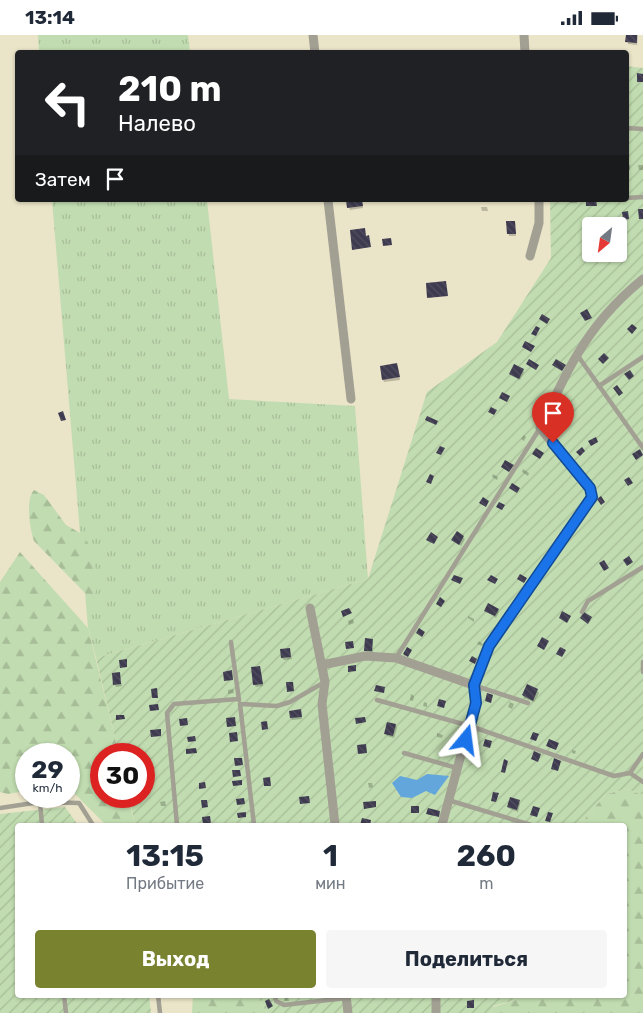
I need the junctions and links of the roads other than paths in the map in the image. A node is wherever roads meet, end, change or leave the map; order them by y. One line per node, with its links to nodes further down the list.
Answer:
1 (313, 35): 3 (street)
2 (524, 35): 4 (street)
3 (315, 50)
4 (525, 50)
5 (629, 128): 6 (lane)
6 (643, 129)
7 (643, 197): 8 (lane)
8 (629, 198)
9 (328, 202): 16 (street)
10 (539, 202): 11 (street)
11 (530, 256)
12 (643, 279): 13 (street)
13 (577, 355): 15 (lane); 17 (street)
14 (643, 357): 15 (lane)
15 (599, 385): 18 (lane)
16 (351, 399)
17 (540, 428): 23 (lane); 28 (street)
18 (643, 448)
19 (643, 567): 21 (lane)
20 (310, 608): 25 (street)
21 (582, 612)
22 (231, 642): 30 (lane)
23 (396, 658): 25 (street); 28 (street)
24 (643, 662): 26 (lane)
25 (322, 665): 27 (street)
26 (643, 672)
27 (325, 682): 30 (lane); 47 (street)
28 (474, 685): 31 (lane); 32 (street)
29 (377, 700): 32 (lane)
30 (239, 701): 45 (lane); 46 (lane)
31 (528, 703)
32 (470, 726): 35 (street); 36 (lane)
33 (404, 753): 35 (lane)
34 (643, 755): 36 (lane)
35 (457, 768): 38 (street)
36 (630, 773): 37 (lane)
37 (643, 782)
38 (448, 800): 48 (street); 49 (lane)
39 (80, 803): 44 (lane)
40 (15, 806): 41 (lane)
41 (0, 808)
42 (41, 808): 43 (lane)
43 (42, 823)
44 (92, 823)
45 (177, 823)
46 (254, 823)
47 (335, 823)
48 (442, 823)
49 (524, 823)
50 (64, 998): 56 (lane)
51 (158, 998): 57 (lane)
52 (276, 998): 53 (lane)
53 (338, 998)
54 (346, 998): 58 (street)
55 (436, 998): 59 (street)
56 (66, 1013)
57 (160, 1013)
58 (348, 1013)
59 (436, 1013)

